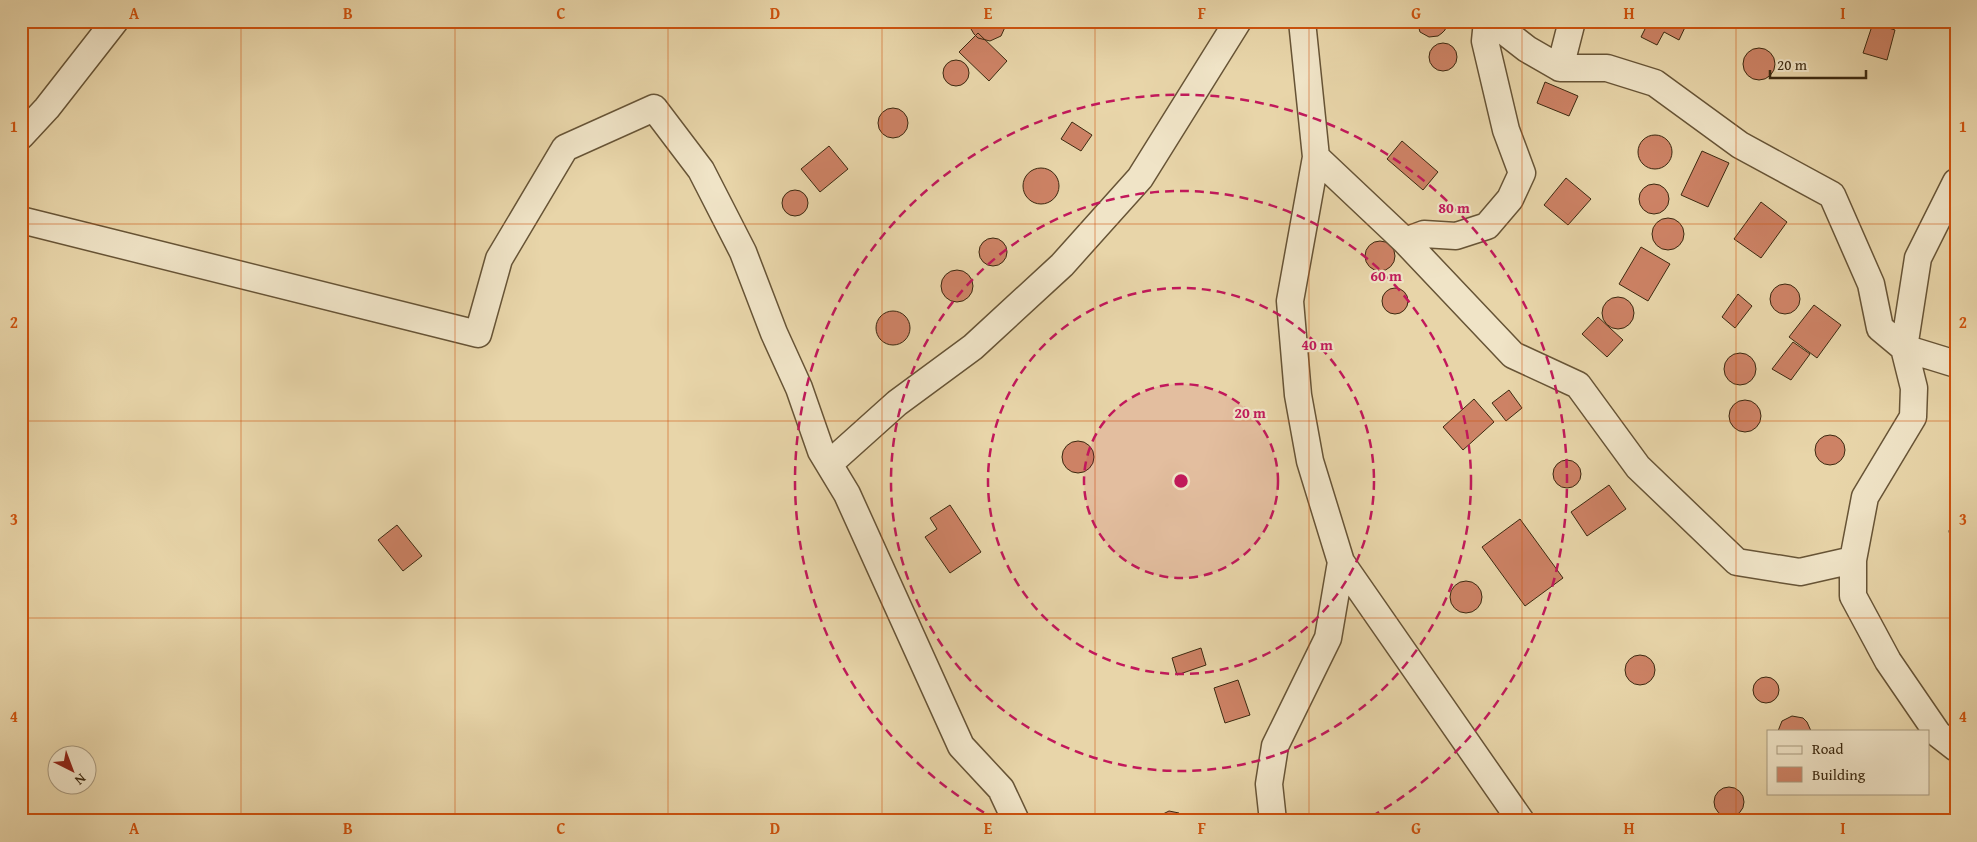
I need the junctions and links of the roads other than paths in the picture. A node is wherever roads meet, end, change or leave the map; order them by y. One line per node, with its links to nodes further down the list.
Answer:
1 (115, 21): 8 (street)
2 (1238, 21): 15 (street)
3 (1302, 21): 9 (street)
4 (1487, 21): 12 (street)
5 (1491, 21): 7 (street)
6 (1572, 21): 7 (street)
7 (1560, 68): 13 (street)
8 (21, 136)
9 (1316, 157): 12 (street); 17 (street)
10 (1956, 182): 13 (street)
11 (21, 220): 15 (street)
12 (1405, 241): 16 (street)
13 (1904, 348): 14 (street); 16 (street)
14 (1956, 364)
15 (829, 464): 19 (street)
16 (1853, 560): 18 (street)
17 (1341, 562): 20 (street); 21 (street)
18 (1956, 748)
19 (1016, 821)
20 (1273, 821)
21 (1521, 821)

